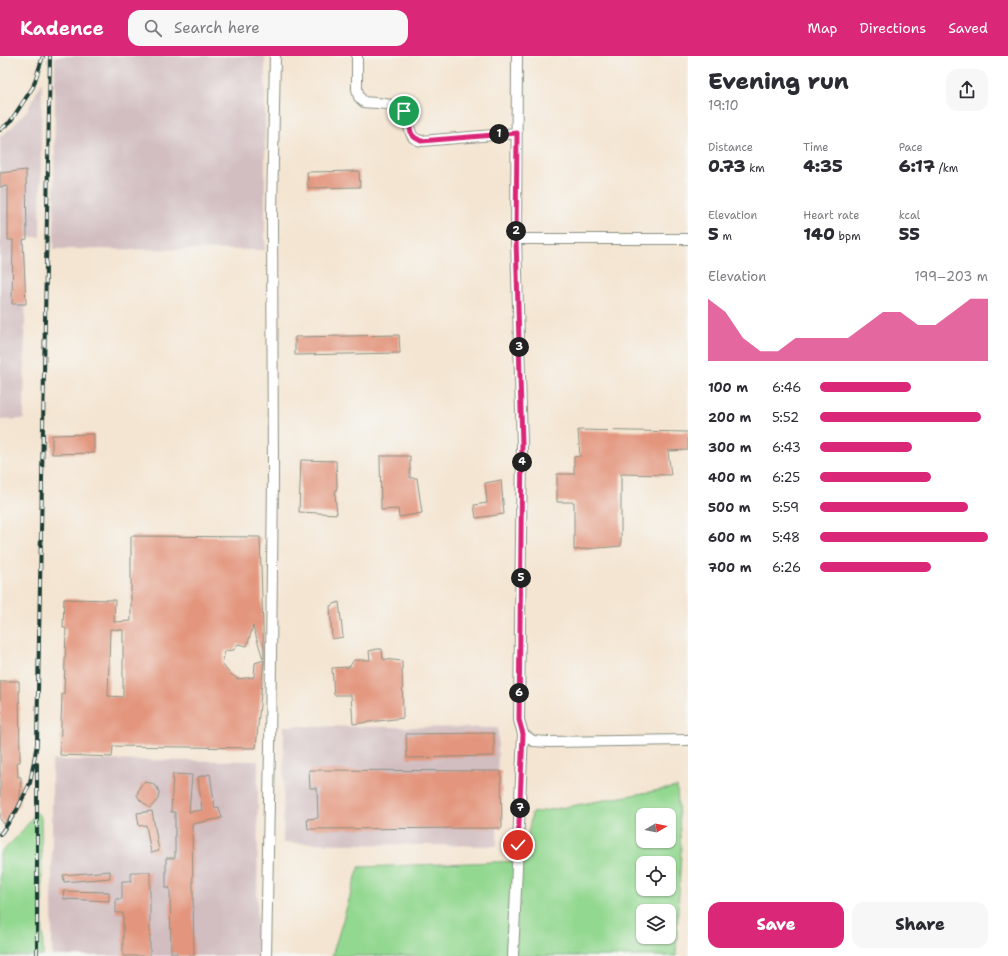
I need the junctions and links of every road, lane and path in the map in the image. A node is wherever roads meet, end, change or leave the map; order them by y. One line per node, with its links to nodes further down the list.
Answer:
1 (276, 56): 9 (street)
2 (357, 56): 4 (street)
3 (517, 56): 4 (street)
4 (517, 133): 5 (street)
5 (516, 239): 6 (street); 7 (street)
6 (688, 239)
7 (523, 734): 8 (street); 10 (street)
8 (688, 740)
9 (266, 956)
10 (512, 956)

